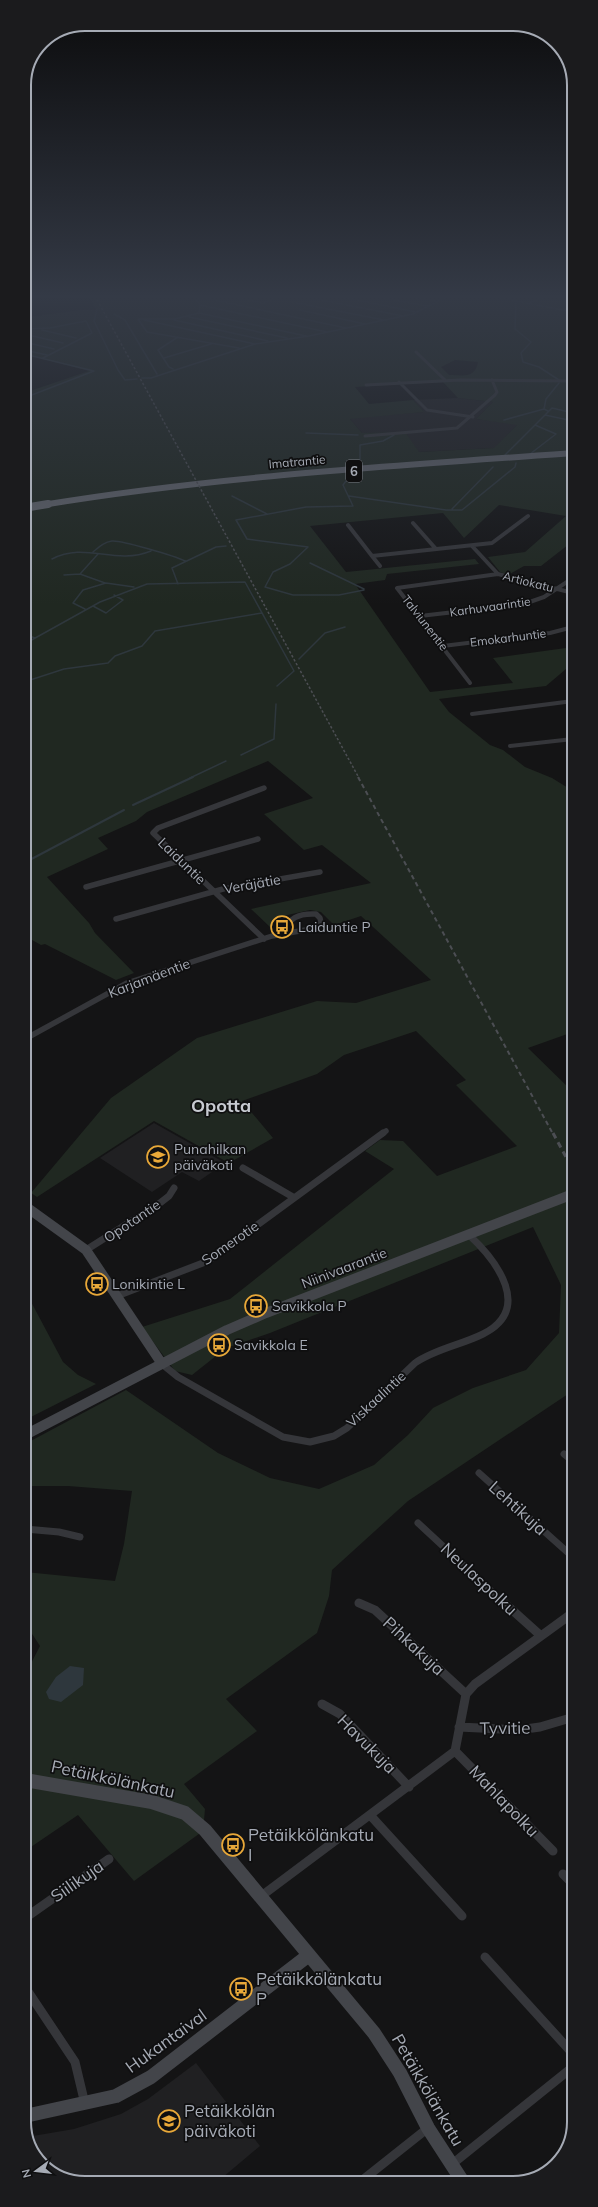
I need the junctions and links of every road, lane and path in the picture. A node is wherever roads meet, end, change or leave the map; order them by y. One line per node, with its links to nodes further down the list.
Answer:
1 (416, 399): 3 (street)
2 (491, 399): 3 (street)
3 (473, 417): 4 (street)
4 (365, 436)
5 (567, 453): 7 (highway, Imatrantie / 6)
6 (567, 457): 7 (highway, Imatrantie / 6)
7 (216, 482): 8 (highway, Imatrantie / 6)
8 (177, 487): 9 (highway, Imatrantie / 6); 10 (highway, Imatrantie / 6)
9 (31, 507)
10 (31, 511)
11 (528, 516): 14 (street)
12 (414, 523): 15 (street)
13 (348, 525): 16 (street)
14 (472, 546): 15 (street); 18 (street, Artiokatu)
15 (436, 549): 16 (street)
16 (372, 556): 17 (street)
17 (380, 566)
18 (498, 574): 20 (street, Artiokatu); 22 (street, Talviunentie)
19 (567, 582): 20 (street, Karhuvaarintie)
20 (557, 589): 21 (street, Artiokatu); 22 (street, Karhuvaarintie)
21 (567, 592)
22 (420, 616): 24 (street, Talviunentie)
23 (567, 629): 24 (street, Emokarhuntie)
24 (443, 646): 25 (street, Talviunentie)
25 (470, 683)
26 (567, 702): 27 (street)
27 (472, 714)
28 (567, 740): 29 (street)
29 (510, 746)
30 (264, 788): 32 (street, Laiduntie)
31 (258, 839): 32 (street)
32 (181, 861): 34 (street); 35 (street, Laiduntie)
33 (320, 872): 35 (street, Veräjätie)
34 (86, 887)
35 (214, 891): 36 (street, Veräjätie); 38 (street, Laiduntie)
36 (116, 919)
37 (282, 934): 37 (street, Karjamäentie); 38 (street, Karjamäentie)
38 (264, 939): 39 (street, Karjamäentie)
39 (31, 1036)
40 (386, 1131): 44 (street, Somerotie)
41 (243, 1168): 44 (street)
42 (174, 1188): 47 (street, Opotantie)
43 (567, 1196): 46 (street, Niinivaarantie)
44 (293, 1197): 48 (street, Somerotie)
45 (31, 1210): 47 (street)
46 (469, 1234): 49 (street, Niinivaarantie); 49 (street, Viskaalintie)
47 (86, 1250): 48 (street)
48 (117, 1296): 49 (street)
49 (162, 1364): 50 (street, Niinivaarantie)
50 (31, 1432)
51 (564, 1454): 52 (street)
52 (567, 1456)
53 (479, 1473): 57 (street, Lehtikuja)
54 (418, 1523): 60 (street, Neulaspolku)
55 (31, 1530): 56 (street)
56 (80, 1537)
57 (567, 1552)
58 (360, 1603): 61 (street, Pihkakuja)
59 (567, 1617): 60 (street)
60 (540, 1635): 61 (street)
61 (466, 1694): 64 (street)
62 (322, 1704): 67 (street, Havukuja)
63 (567, 1719): 64 (street, Tyvitie)
64 (459, 1727): 65 (street)
65 (455, 1751): 67 (street); 69 (street, Mahlapolku)
66 (31, 1781): 73 (street, Petäikkölänkatu)
67 (409, 1787): 68 (street)
68 (370, 1815): 73 (street); 75 (street)
69 (553, 1851)
70 (109, 1858): 74 (street, Siilikuja)
71 (563, 1874): 72 (street)
72 (567, 1878)
73 (260, 1897): 76 (street, Petäikkölänkatu)
74 (31, 1914)
75 (462, 1916)
76 (309, 1955): 81 (street, Hukantaival); 83 (street, Petäikkölänkatu)
77 (485, 1957): 79 (street)
78 (31, 1996): 81 (street)
79 (567, 2047)
80 (567, 2072): 84 (street)
81 (85, 2104): 82 (street, Hukantaival)
82 (31, 2115)
83 (428, 2128): 84 (street, Petäikkölänkatu); 85 (street)
84 (451, 2165): 86 (street, Petäikkölänkatu)
85 (368, 2176)
86 (459, 2176)

